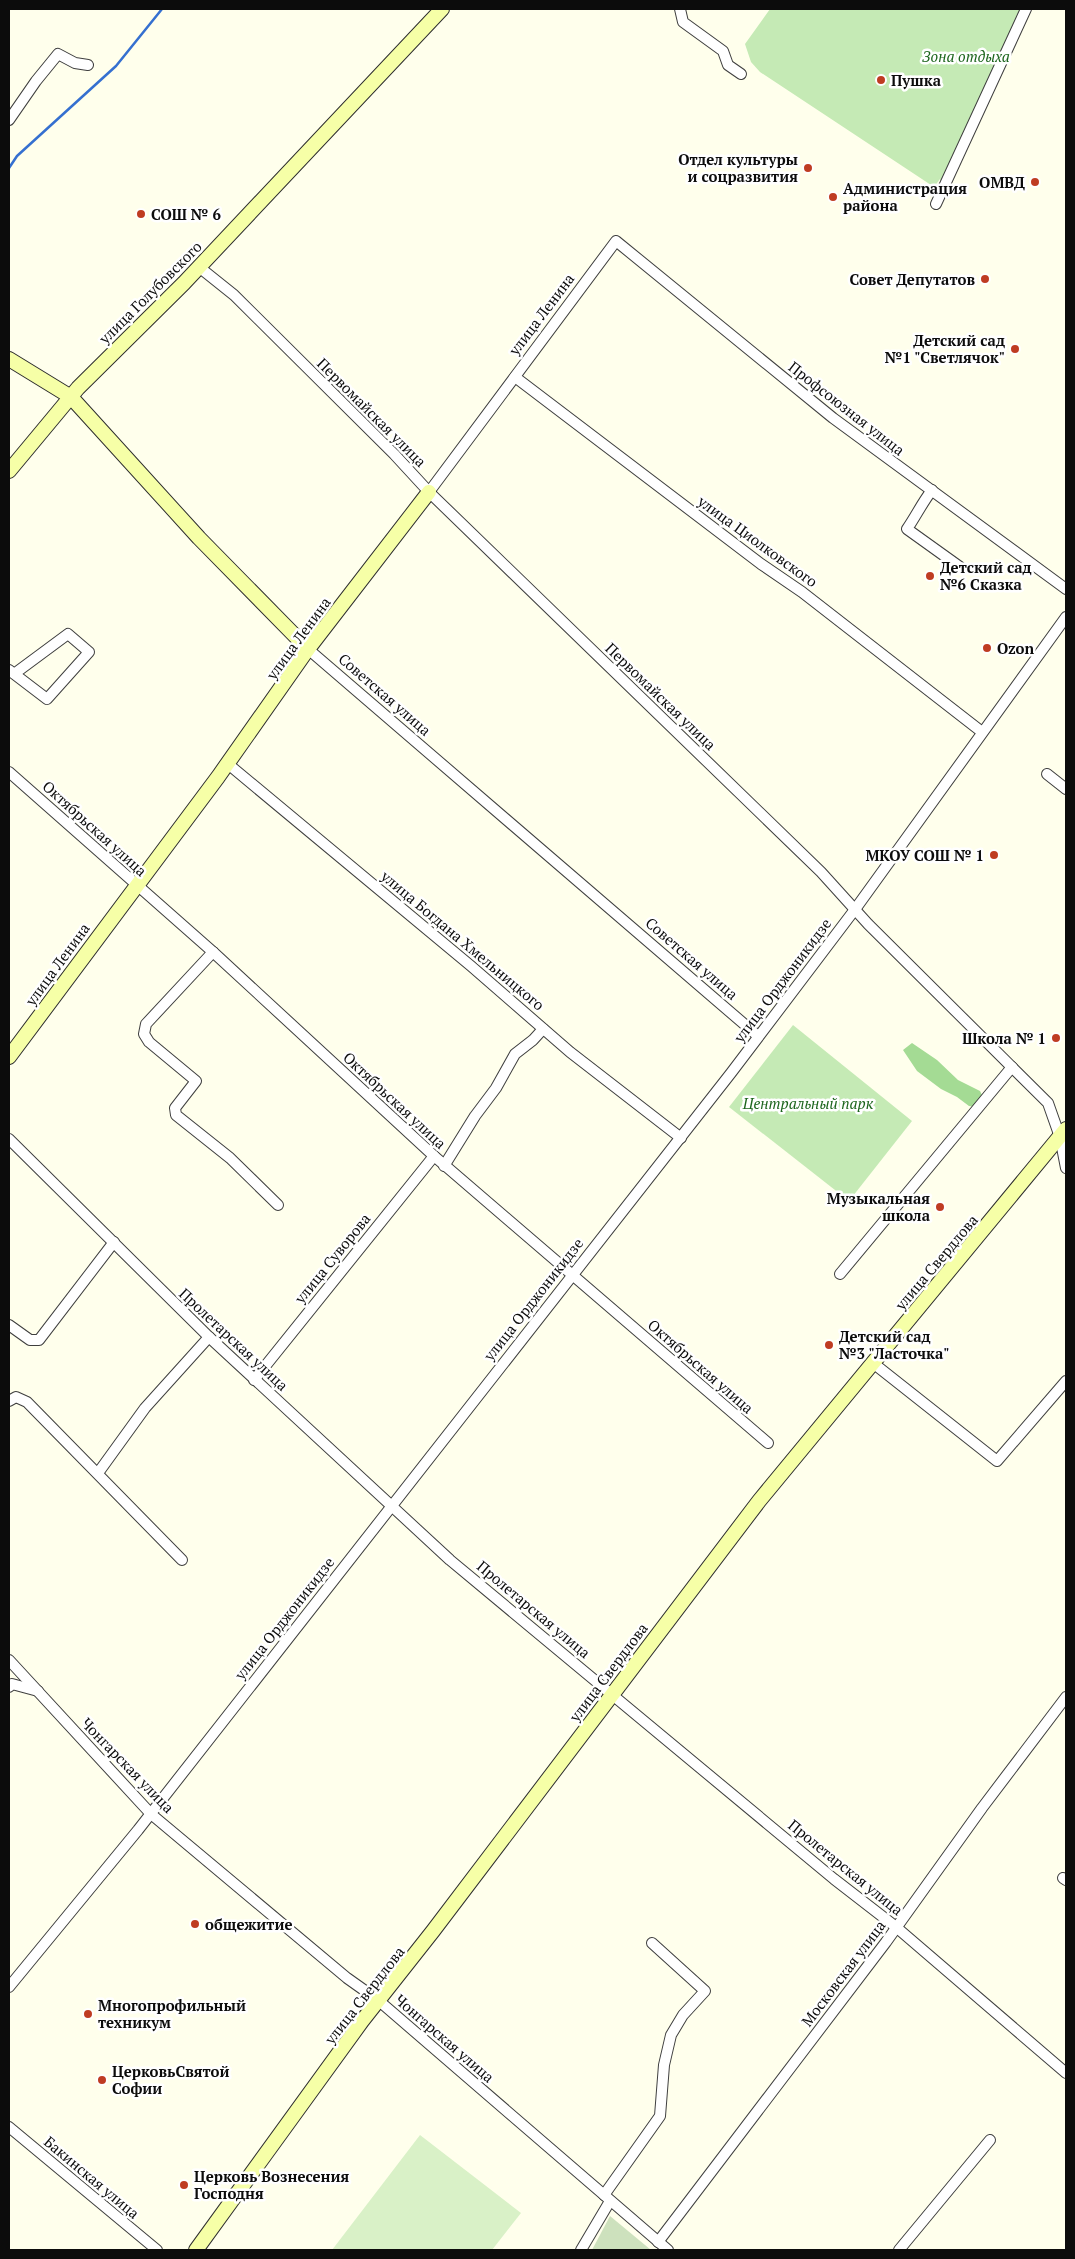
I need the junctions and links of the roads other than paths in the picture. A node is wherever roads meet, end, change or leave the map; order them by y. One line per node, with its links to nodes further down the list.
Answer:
1 (442, 9): 9 (street, улица Голубовского)
2 (680, 9): 5 (street)
3 (1026, 9): 7 (street)
4 (88, 65): 6 (street)
5 (741, 74)
6 (9, 120)
7 (936, 204)
8 (616, 241): 11 (street, улица Ленина); 14 (street, Профсоюзная улица)
9 (200, 267): 12 (street, улица Голубовского); 15 (street, Первомайская улица)
10 (9, 359): 12 (street, Советская улица)
11 (515, 377): 15 (street, улица Ленина); 21 (street, улица Циолковского)
12 (71, 397): 13 (street, улица Голубовского); 19 (street, Советская улица)
13 (9, 471)
14 (932, 490): 16 (street); 17 (street, Профсоюзная улица)
15 (429, 492): 19 (street, улица Ленина); 27 (street, Первомайская улица)
16 (960, 567)
17 (1066, 589)
18 (1066, 617): 21 (street, улица Орджоникидзе)
19 (308, 649): 22 (street, улица Ленина); 30 (street, Советская улица)
20 (12, 672): 20 (street)
21 (982, 732): 27 (street, улица Орджоникидзе)
22 (228, 764): 26 (street, улица Ленина); 29 (street, улица Богдана Хмельницкого)
23 (9, 772): 26 (street, Октябрьская улица)
24 (1047, 774): 25 (street)
25 (1066, 789)
26 (136, 884): 28 (street, Октябрьская улица); 31 (street, улица Ленина)
27 (856, 908): 30 (street, улица Орджоникидзе); 32 (street, Первомайская улица)
28 (213, 952): 36 (street, Октябрьская улица); 39 (street)
29 (543, 1029): 34 (street, улица Богдана Хмельницкого); 37 (street)
30 (758, 1036): 34 (street, улица Орджоникидзе)
31 (9, 1057)
32 (1012, 1068): 33 (street, Первомайская улица); 41 (street)
33 (1063, 1133): 38 (street, Первомайская улица); 45 (street, улица Свердлова)
34 (681, 1138): 42 (street, улица Орджоникидзе)
35 (9, 1139): 40 (street, Пролетарская улица)
36 (434, 1156): 37 (street, Октябрьская улица); 46 (street, улица Суворова)
37 (444, 1166): 42 (street, Октябрьская улица)
38 (1066, 1168)
39 (278, 1205)
40 (114, 1242): 43 (street); 44 (street, Пролетарская улица)
41 (840, 1274)
42 (571, 1275): 49 (street, Октябрьская улица); 51 (street, улица Орджоникидзе)
43 (9, 1325)
44 (209, 1337): 46 (street, Пролетарская улица); 50 (street)
45 (873, 1363): 47 (street); 56 (street, улица Свердлова)
46 (254, 1380): 51 (street, Пролетарская улица)
47 (1066, 1381)
48 (9, 1402): 50 (street)
49 (768, 1444)
50 (98, 1473): 52 (street)
51 (392, 1504): 56 (street, Пролетарская улица); 58 (street, улица Орджоникидзе)
52 (182, 1560)
53 (9, 1660): 55 (street, Чонгарская улица)
54 (9, 1687): 55 (street)
55 (38, 1691): 58 (street, Чонгарская улица)
56 (613, 1693): 59 (street, Пролетарская улица); 62 (street, улица Свердлова)
57 (1066, 1697): 59 (street, Московская улица)
58 (151, 1814): 61 (street, улица Орджоникидзе); 62 (street, Чонгарская улица)
59 (896, 1926): 63 (street, Пролетарская улица); 67 (street, Московская улица)
60 (652, 1943): 66 (street)
61 (9, 1987)
62 (378, 2000): 66 (street, Чонгарская улица); 69 (street, улица Свердлова)
63 (1066, 2073)
64 (9, 2127): 68 (street, Бакинская улица)
65 (990, 2140): 72 (street)
66 (607, 2198): 67 (street, Чонгарская улица); 70 (street)
67 (658, 2242): 71 (street, Чонгарская улица)
68 (157, 2250)
69 (196, 2250)
70 (581, 2250)
71 (668, 2250)
72 (899, 2250)

